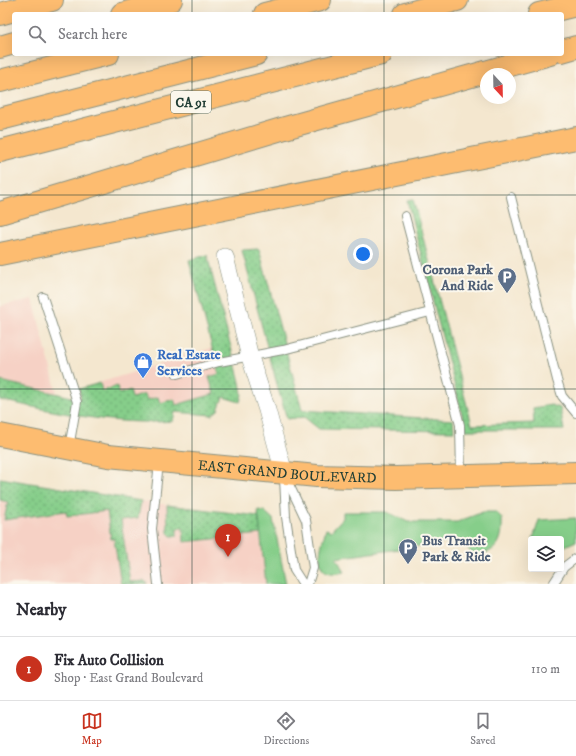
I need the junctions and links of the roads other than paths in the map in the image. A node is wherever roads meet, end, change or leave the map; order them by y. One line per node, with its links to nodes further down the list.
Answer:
1 (52, 0): 10 (main road)
2 (172, 0): 6 (main road)
3 (320, 0): 7 (main road)
4 (457, 0): 8 (main road)
5 (576, 5): 9 (main road)
6 (129, 12)
7 (273, 12)
8 (412, 12)
9 (547, 12)
10 (0, 14)
11 (12, 44): 12 (main road)
12 (0, 47)
13 (576, 47): 14 (main road)
14 (564, 50)
15 (100, 56): 19 (main road)
16 (248, 56): 20 (main road)
17 (373, 56): 22 (main road, CA 91)
18 (543, 56): 24 (main road)
19 (0, 81)
20 (0, 120)
21 (576, 138): 26 (main road)
22 (0, 151)
23 (511, 197): 32 (lane)
24 (0, 213)
25 (405, 216): 29 (lane)
26 (0, 254)
27 (225, 257): 30 (street)
28 (43, 297): 34 (lane)
29 (430, 312): 30 (lane); 38 (lane)
30 (250, 357): 31 (lane); 36 (street)
31 (177, 374)
32 (576, 413)
33 (0, 435): 34 (main road, EAST GRAND BOULEVARD)
34 (69, 448): 35 (main road, EAST GRAND BOULEVARD)
35 (159, 461): 36 (main road, EAST GRAND BOULEVARD); 40 (lane)
36 (284, 473): 38 (main road, EAST GRAND BOULEVARD); 41 (lane); 42 (lane)
37 (576, 473): 38 (main road, EAST GRAND BOULEVARD)
38 (462, 477)
39 (576, 558): 43 (lane)
40 (158, 584)
41 (303, 584)
42 (308, 584)
43 (552, 584)

